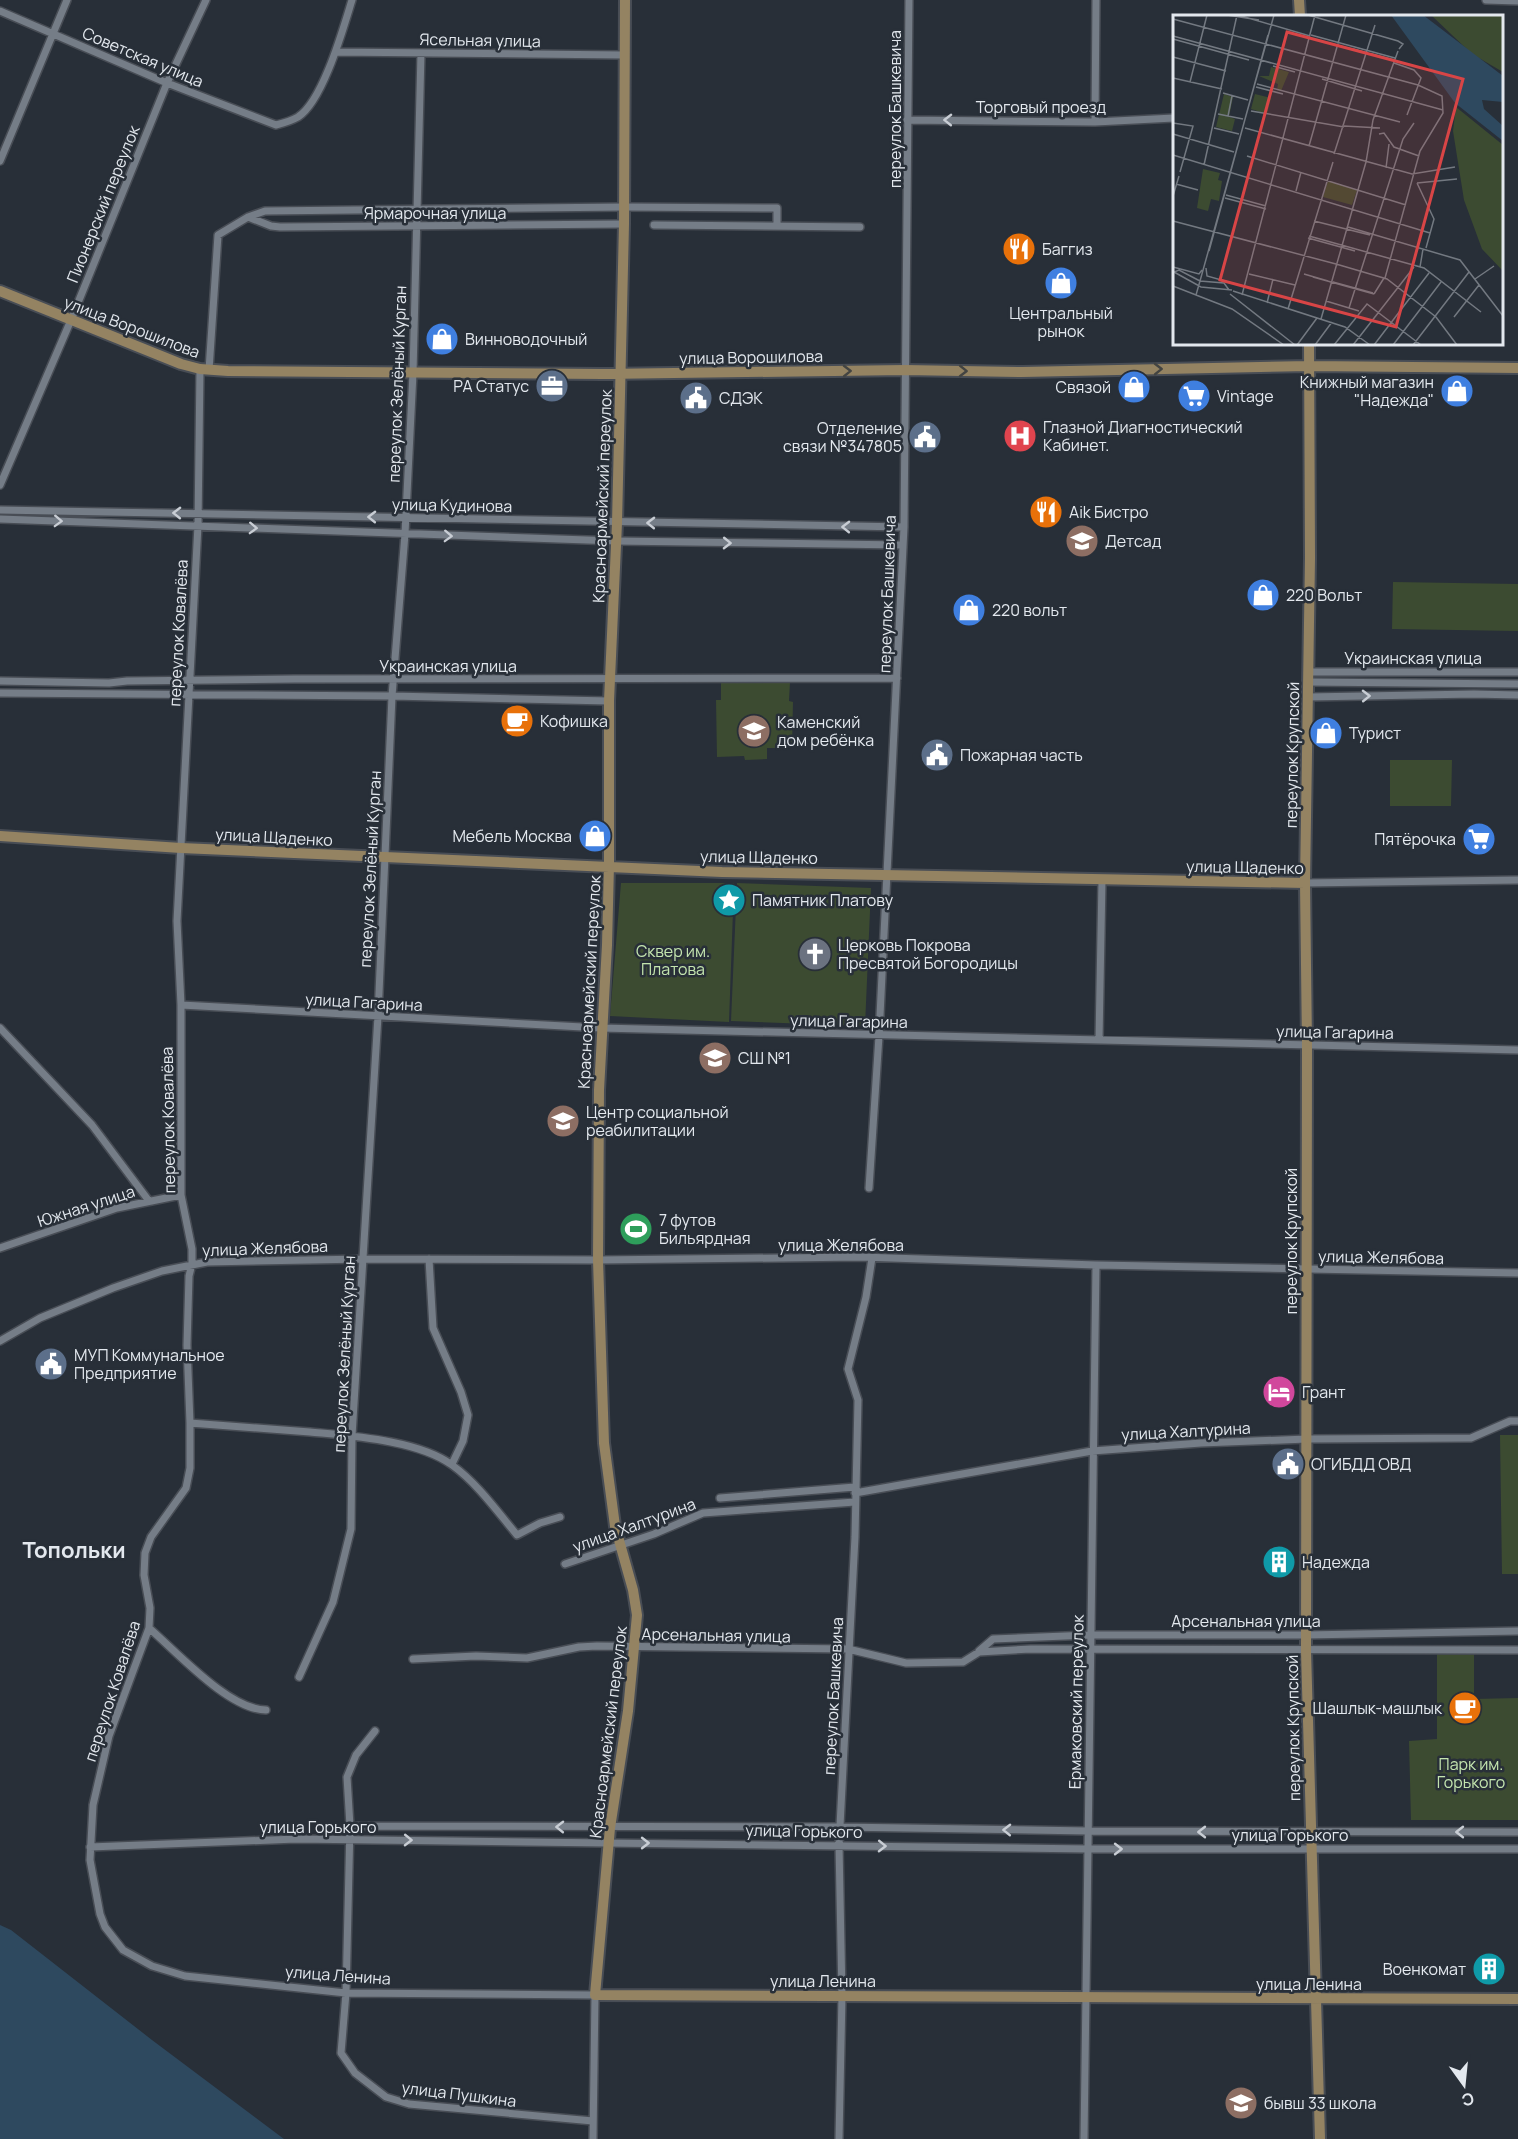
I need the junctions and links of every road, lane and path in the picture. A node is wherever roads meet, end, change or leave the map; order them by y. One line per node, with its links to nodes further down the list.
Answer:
1 (67, 0): 12 (street)
2 (206, 0): 16 (street, Пионерский переулок)
3 (352, 0): 13 (street)
4 (624, 0): 15 (street, Красноармейский переулок)
5 (909, 0): 18 (street, переулок Башкевича)
6 (1096, 0): 19 (street)
7 (1299, 0): 11 (street)
8 (1486, 0): 9 (street)
9 (1518, 1)
10 (0, 11): 12 (street, Советская улица)
11 (1300, 15)
12 (53, 34): 16 (street, Советская улица); 20 (street)
13 (336, 52): 14 (street, Ясельная улица); 16 (street, Советская улица)
14 (421, 53): 15 (street, Ясельная улица); 22 (street, переулок Зелёный Курган)
15 (624, 55): 21 (street, Красноармейский переулок)
16 (167, 83): 30 (street, Пионерский переулок)
17 (1173, 118): 19 (street, Торговый проезд)
18 (907, 120): 19 (street, Торговый проезд, one-way to 18); 35 (street, переулок Башкевича)
19 (1095, 122)
20 (0, 161)
21 (624, 207): 22 (street); 24 (street, Красноармейский переулок); 26 (street)
22 (416, 210): 23 (street); 27 (street, переулок Зелёный Курган)
23 (248, 217): 27 (street, Ярмарочная улица); 34 (street, переулок Ковалёва)
24 (624, 225): 27 (street, Ярмарочная улица); 37 (street, Красноармейский переулок)
25 (654, 225): 26 (street)
26 (777, 226): 28 (street)
27 (416, 227): 36 (street, переулок Зелёный Курган)
28 (860, 227)
29 (0, 291): 30 (street, улица Ворошилова)
30 (71, 320): 34 (street, улица Ворошилова); 38 (street, Пионерский переулок)
31 (1309, 345): 32 (street, переулок Крупской)
32 (1309, 366): 33 (street, улица Ворошилова); 35 (street, улица Ворошилова, one-way to 32); 50 (street, переулок Крупской)
33 (1518, 368)
34 (205, 370): 36 (street, улица Ворошилова); 40 (street, переулок Ковалёва)
35 (905, 370): 37 (street, улица Ворошилова, one-way to 35); 45 (street, переулок Башкевича)
36 (413, 373): 37 (street, улица Ворошилова); 41 (street, переулок Зелёный Курган)
37 (621, 374): 43 (street, Красноармейский переулок)
38 (0, 485)
39 (0, 510): 40 (street, улица Кудинова, one-way to 39)
40 (197, 513): 41 (street, улица Кудинова, one-way to 40); 44 (street, переулок Ковалёва)
41 (405, 518): 43 (street, улица Кудинова); 46 (street, переулок Зелёный Курган)
42 (0, 519): 44 (street, улица Кудинова, one-way to 44)
43 (617, 523): 45 (street, улица Кудинова, one-way to 43); 47 (street, Красноармейский переулок)
44 (198, 525): 46 (street, улица Кудинова, one-way to 46); 53 (street, переулок Ковалёва)
45 (904, 528): 48 (street, переулок Башкевича)
46 (405, 534): 47 (street, улица Кудинова, one-way to 47); 54 (street, переулок Зелёный Курган)
47 (616, 541): 48 (street, улица Кудинова, one-way to 48); 51 (street, Красноармейский переулок)
48 (903, 545): 52 (street, переулок Башкевича)
49 (1518, 672): 50 (street, Украинская улица)
50 (1308, 677): 56 (street); 61 (street, переулок Крупской)
51 (610, 678): 52 (street, Украинская улица); 54 (street, Украинская улица); 62 (street, Красноармейский переулок)
52 (897, 678): 67 (street, переулок Башкевича)
53 (189, 680): 54 (street, Украинская улица); 55 (street, Украинская улица); 58 (street, переулок Ковалёва)
54 (393, 680): 60 (street, переулок Зелёный Курган)
55 (0, 681)
56 (1518, 684)
57 (0, 693): 58 (street, Украинская улица)
58 (189, 693): 60 (street, Украинская улица); 64 (street, переулок Ковалёва)
59 (1518, 695): 61 (street, one-way to 59)
60 (392, 696): 62 (street, Украинская улица); 65 (street, переулок Зелёный Курган)
61 (1308, 697): 70 (street, переулок Крупской)
62 (609, 701): 66 (street, Красноармейский переулок)
63 (0, 836): 64 (street, улица Щаденко)
64 (181, 848): 65 (street, улица Щаденко); 71 (street, переулок Ковалёва)
65 (384, 857): 66 (street, улица Щаденко); 72 (street, переулок Зелёный Курган)
66 (609, 866): 67 (street, улица Щаденко); 73 (street, Красноармейский переулок)
67 (886, 875): 68 (street, улица Щаденко); 75 (street, переулок Башкевича)
68 (1102, 879): 70 (street, улица Щаденко); 76 (street)
69 (1518, 880): 70 (street, улица Щаденко)
70 (1305, 883): 77 (street, переулок Крупской)
71 (181, 1005): 72 (street, улица Гагарина); 80 (street, переулок Ковалёва)
72 (378, 1016): 73 (street, улица Гагарина); 85 (street, переулок Зелёный Курган)
73 (601, 1028): 75 (street, улица Гагарина); 86 (street, Красноармейский переулок)
74 (0, 1029): 81 (street)
75 (879, 1036): 76 (street, улица Гагарина); 79 (street, переулок Башкевича)
76 (1099, 1040): 77 (street, улица Гагарина)
77 (1307, 1046): 78 (street, улица Гагарина); 89 (street, переулок Крупской)
78 (1518, 1050)
79 (869, 1188)
80 (181, 1195): 81 (street, Южная улица); 87 (street, переулок Ковалёва)
81 (149, 1201): 82 (street, Южная улица)
82 (0, 1248)
83 (872, 1257): 86 (street, улица Желябова); 88 (street, улица Желябова); 98 (street, переулок Башкевича)
84 (429, 1258): 85 (street, улица Желябова); 86 (street, улица Желябова); 97 (street)
85 (364, 1259): 87 (street, улица Желябова); 94 (street, переулок Зелёный Курган)
86 (598, 1260): 102 (street, Красноармейский переулок)
87 (192, 1264): 91 (street, улица Желябова); 93 (street, переулок Ковалёва)
88 (1096, 1265): 89 (street, улица Желябова); 96 (street, Ермаковский переулок)
89 (1307, 1269): 90 (street, улица Желябова); 95 (street, переулок Крупской)
90 (1518, 1273)
91 (0, 1341)
92 (1518, 1421): 95 (street, улица Халтурина)
93 (190, 1423): 94 (street, улица Халтурина); 104 (street, переулок Ковалёва)
94 (352, 1436): 97 (street, улица Халтурина); 115 (street, переулок Зелёный Курган)
95 (1306, 1439): 96 (street, улица Халтурина); 107 (street, переулок Крупской)
96 (1092, 1450): 98 (street, улица Халтурина); 106 (street, Ермаковский переулок)
97 (452, 1464): 101 (street, улица Халтурина)
98 (855, 1490): 99 (street, улица Халтурина); 100 (street, переулок Башкевича)
99 (720, 1498)
100 (855, 1502): 102 (street, улица Халтурина); 110 (street, переулок Башкевича)
101 (560, 1517)
102 (620, 1546): 103 (street, улица Халтурина); 108 (street, Красноармейский переулок)
103 (565, 1564)
104 (149, 1628): 116 (street); 127 (street, переулок Ковалёва)
105 (1518, 1631): 107 (street, Арсенальная улица)
106 (1090, 1635): 107 (street, Арсенальная улица); 109 (street, Ермаковский переулок); 113 (street, Арсенальная улица)
107 (1306, 1635): 112 (street, переулок Крупской)
108 (635, 1647): 110 (street, Арсенальная улица); 114 (street, Арсенальная улица); 120 (street, Красноармейский переулок)
109 (1091, 1649): 112 (street, Арсенальная улица); 113 (street, Арсенальная улица); 121 (street, Ермаковский переулок)
110 (848, 1650): 113 (street, Арсенальная улица); 119 (street, переулок Башкевича)
111 (1518, 1650): 112 (street, Арсенальная улица)
112 (1306, 1651): 122 (street, переулок Крупской)
113 (979, 1652)
114 (413, 1659)
115 (299, 1677)
116 (266, 1710)
117 (375, 1731): 118 (street)
118 (350, 1826): 120 (street, улица Горького, one-way to 118); 124 (street)
119 (840, 1827): 120 (street, улица Горького); 121 (street, улица Горького, one-way to 119); 126 (street, переулок Башкевича)
120 (610, 1828): 125 (street, Красноармейский переулок)
121 (1088, 1831): 122 (street, улица Горького, one-way to 121); 129 (street, Ермаковский переулок)
122 (1311, 1832): 123 (street, улица Горького, one-way to 122); 128 (street, переулок Крупской)
123 (1518, 1832)
124 (349, 1839): 125 (street, улица Горького, one-way to 125); 127 (street, улица Горького); 131 (street)
125 (609, 1843): 126 (street, улица Горького, one-way to 126); 132 (street, Красноармейский переулок)
126 (839, 1845): 129 (street, улица Горького, one-way to 129); 133 (street, переулок Башкевича)
127 (90, 1847): 131 (street, улица Ленина)
128 (1312, 1848): 129 (street, улица Горького, one-way to 128); 130 (street, улица Горького); 135 (street, переулок Крупской)
129 (1088, 1849): 134 (street, Ермаковский переулок)
130 (1518, 1849)
131 (346, 1993): 132 (street, улица Ленина); 137 (street, улица Пушкина)
132 (595, 1995): 133 (street, улица Ленина); 137 (street, Красноармейский переулок)
133 (842, 1996): 134 (street, улица Ленина); 139 (street, переулок Башкевича)
134 (1084, 1996): 135 (street, улица Ленина); 140 (street, Ермаковский переулок)
135 (1315, 1999): 136 (street, улица Ленина); 141 (street, переулок Крупской)
136 (1518, 1999)
137 (593, 2121): 138 (street, Красноармейский переулок)
138 (593, 2139)
139 (839, 2139)
140 (1084, 2139)
141 (1320, 2139)

